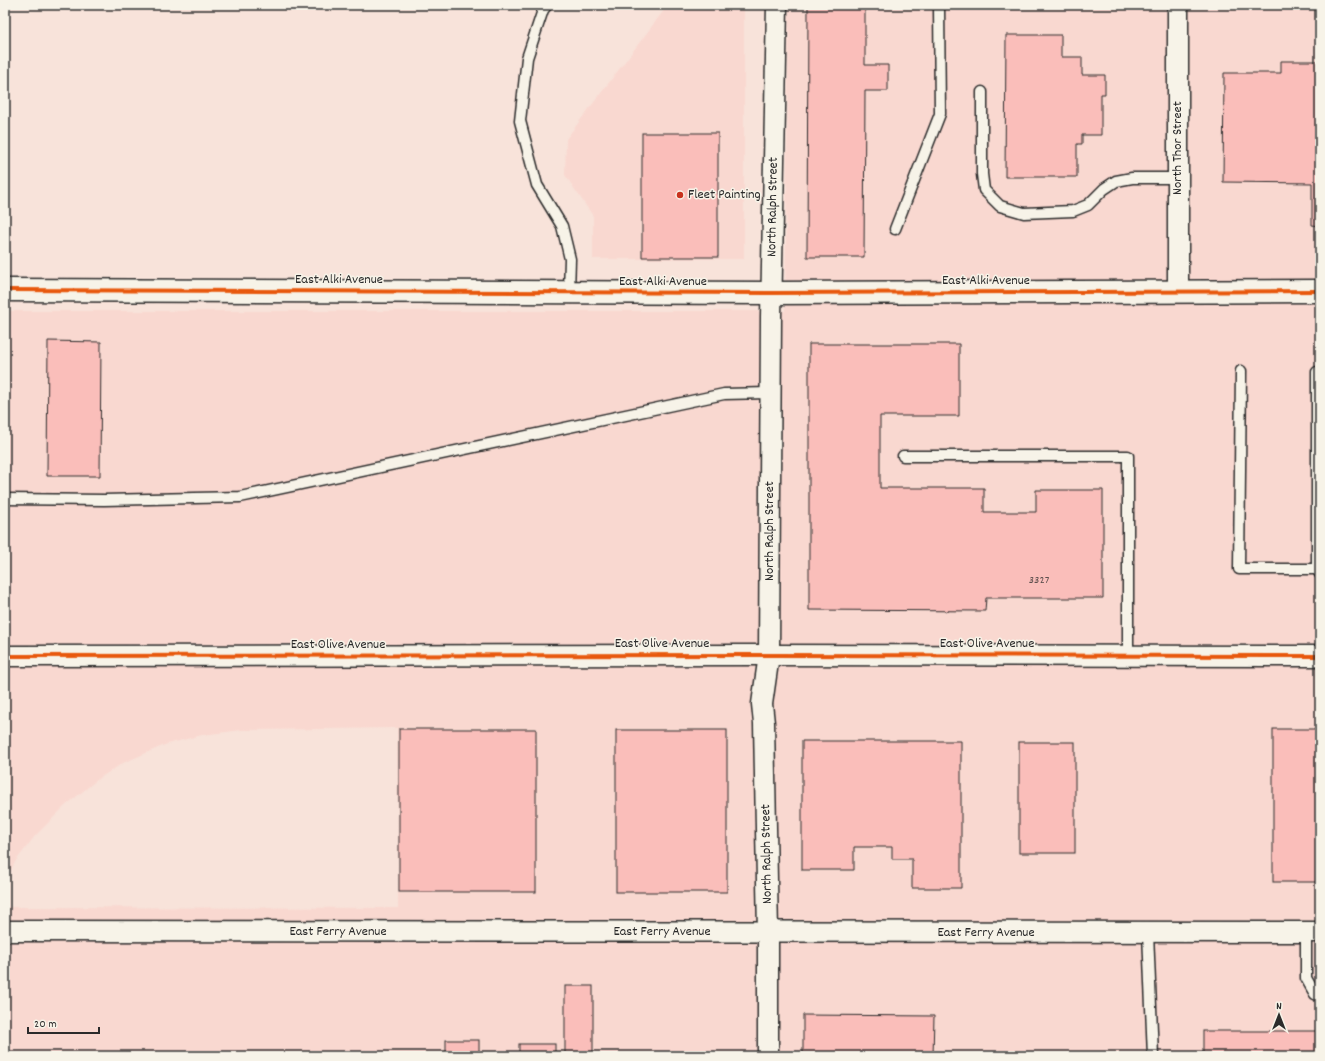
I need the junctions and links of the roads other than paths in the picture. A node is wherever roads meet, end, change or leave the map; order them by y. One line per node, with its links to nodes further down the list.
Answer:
1 (547, 5): 11 (lane)
2 (777, 5): 12 (street, North Ralph Street)
3 (940, 5): 7 (lane)
4 (1178, 5): 6 (street, North Thor Street)
5 (982, 92): 6 (lane)
6 (1178, 178): 9 (street, North Thor Street)
7 (895, 229)
8 (5, 290): 11 (street, East Alki Avenue)
9 (1178, 291): 10 (street, East Alki Avenue); 12 (street, East Alki Avenue)
10 (1320, 291)
11 (569, 292): 12 (street, East Alki Avenue)
12 (772, 293): 15 (street, North Ralph Street)
13 (1240, 371): 18 (lane)
14 (1317, 372): 18 (lane)
15 (771, 393): 17 (lane); 19 (street, North Ralph Street)
16 (903, 456): 20 (lane)
17 (5, 499)
18 (1318, 572)
19 (769, 654): 20 (street, East Olive Avenue); 21 (street, East Olive Avenue); 24 (street, North Ralph Street)
20 (1128, 655): 22 (street, East Olive Avenue)
21 (5, 656)
22 (1320, 656)
23 (5, 931): 24 (street, East Ferry Avenue)
24 (768, 932): 25 (street, East Ferry Avenue); 28 (street, North Ralph Street)
25 (1148, 932): 26 (street, East Ferry Avenue); 29 (lane)
26 (1313, 932): 27 (lane)
27 (1318, 995)
28 (768, 1056)
29 (1153, 1056)

